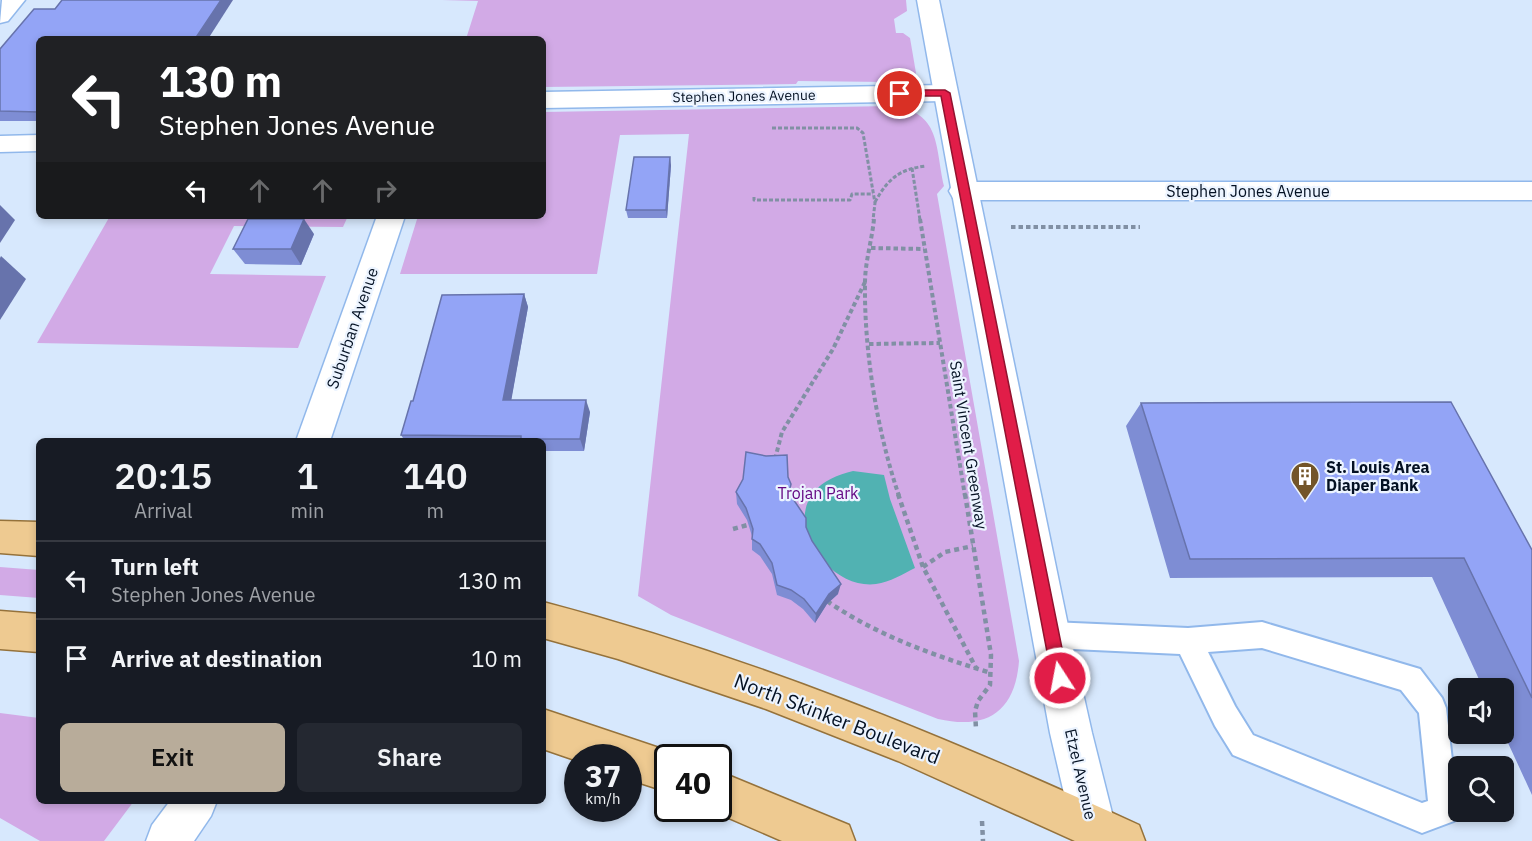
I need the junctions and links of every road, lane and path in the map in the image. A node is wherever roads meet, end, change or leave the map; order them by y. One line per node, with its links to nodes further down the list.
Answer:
1 (14, 0): 3 (street)
2 (928, 0): 4 (street, Etzel Avenue)
3 (0, 16)
4 (945, 93): 5 (street, Stephen Jones Avenue); 9 (street, Etzel Avenue)
5 (546, 100)
6 (766, 128): 11 (path)
7 (36, 143): 8 (street)
8 (0, 144)
9 (963, 191): 10 (street, Stephen Jones Avenue); 34 (street, Etzel Avenue)
10 (1532, 191)
11 (873, 194): 12 (path); 13 (path)
12 (754, 197)
13 (875, 203): 17 (path); 18 (path, Saint Vincent Greenway)
14 (390, 219): 22 (street, Suburban Avenue)
15 (1011, 227): 16 (path)
16 (1140, 227)
17 (871, 248): 18 (path); 19 (path)
18 (924, 249): 20 (path, Saint Vincent Greenway)
19 (865, 281): 21 (path); 23 (path)
20 (940, 343): 21 (path); 28 (path, Saint Vincent Greenway)
21 (869, 344): 29 (path)
22 (314, 438)
23 (775, 460)
24 (755, 523): 25 (path)
25 (733, 529)
26 (0, 537): 27 (main road)
27 (36, 539)
28 (973, 546): 29 (path); 37 (path, Saint Vincent Greenway)
29 (923, 567): 36 (path)
30 (824, 598): 36 (path)
31 (546, 621): 43 (main road, North Skinker Boulevard)
32 (0, 630): 33 (main road)
33 (36, 633)
34 (1051, 635): 35 (lane); 43 (street, Etzel Avenue)
35 (1188, 641): 35 (lane)
36 (976, 668): 37 (path)
37 (991, 673): 38 (path, Saint Vincent Greenway)
38 (976, 722)
39 (546, 730): 40 (main road)
40 (587, 744)
41 (732, 798): 45 (main road)
42 (194, 804): 44 (street)
43 (1105, 836)
44 (168, 841)
45 (833, 841)

